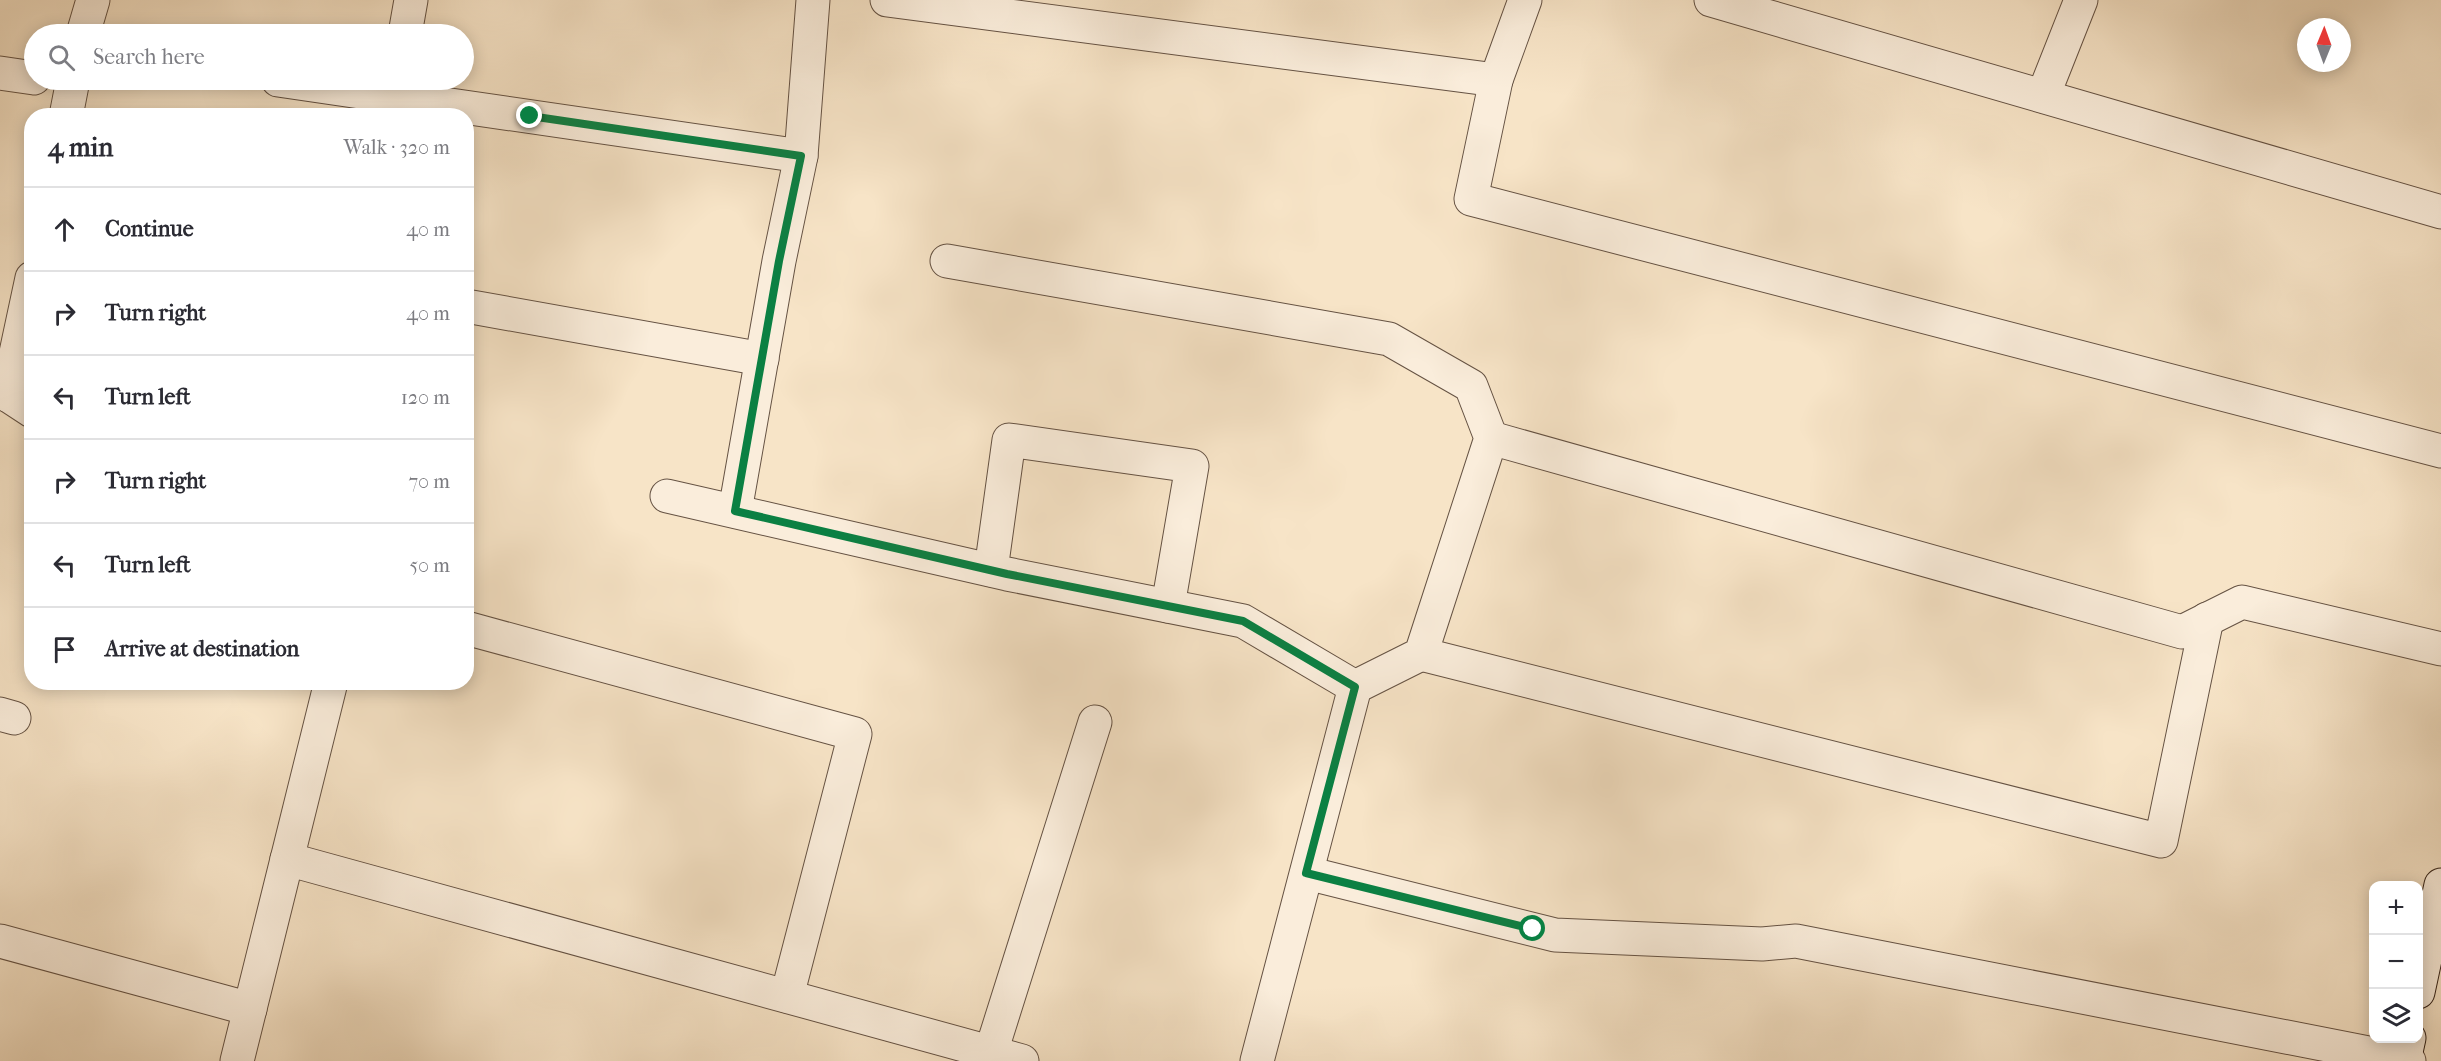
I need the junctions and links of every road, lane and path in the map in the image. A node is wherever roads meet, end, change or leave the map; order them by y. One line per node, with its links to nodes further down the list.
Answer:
1 (93, 0): 8 (street)
2 (411, 0): 9 (street)
3 (813, 0): 20 (street)
4 (887, 0): 12 (street)
5 (1525, 0): 12 (street)
6 (1711, 0): 15 (street)
7 (2081, 0): 15 (street)
8 (86, 24)
9 (407, 24)
10 (0, 73): 11 (street)
11 (24, 77)
12 (1496, 80): 28 (street)
13 (65, 90): 17 (street)
14 (347, 90): 16 (street)
15 (2043, 96): 21 (street)
16 (395, 97): 18 (street)
17 (66, 108)
18 (471, 108)
19 (474, 108): 20 (street)
20 (801, 156): 25 (street)
21 (2441, 212)
22 (947, 261): 27 (street)
23 (474, 307): 25 (street)
24 (24, 329): 26 (street)
25 (762, 359): 30 (street)
26 (13, 399)
27 (1491, 438): 33 (street); 36 (street)
28 (2441, 451)
29 (667, 496): 30 (street)
30 (735, 511): 31 (street)
31 (991, 570): 32 (street); 32 (street)
32 (1168, 606): 37 (street)
33 (2206, 619): 35 (street); 36 (street)
34 (474, 630): 45 (street)
35 (2441, 650)
36 (1421, 654): 37 (street)
37 (1355, 687): 41 (street)
38 (330, 690): 40 (street)
39 (1095, 722): 47 (street)
40 (287, 859): 45 (street); 46 (street)
41 (1306, 873): 48 (street); 51 (street)
42 (2441, 885): 44 (street)
43 (0, 941): 46 (street)
44 (2419, 989)
45 (787, 996): 47 (street)
46 (250, 1009): 49 (street)
47 (991, 1052): 50 (street)
48 (2406, 1055)
49 (237, 1061)
50 (1022, 1061)
51 (1257, 1061)

